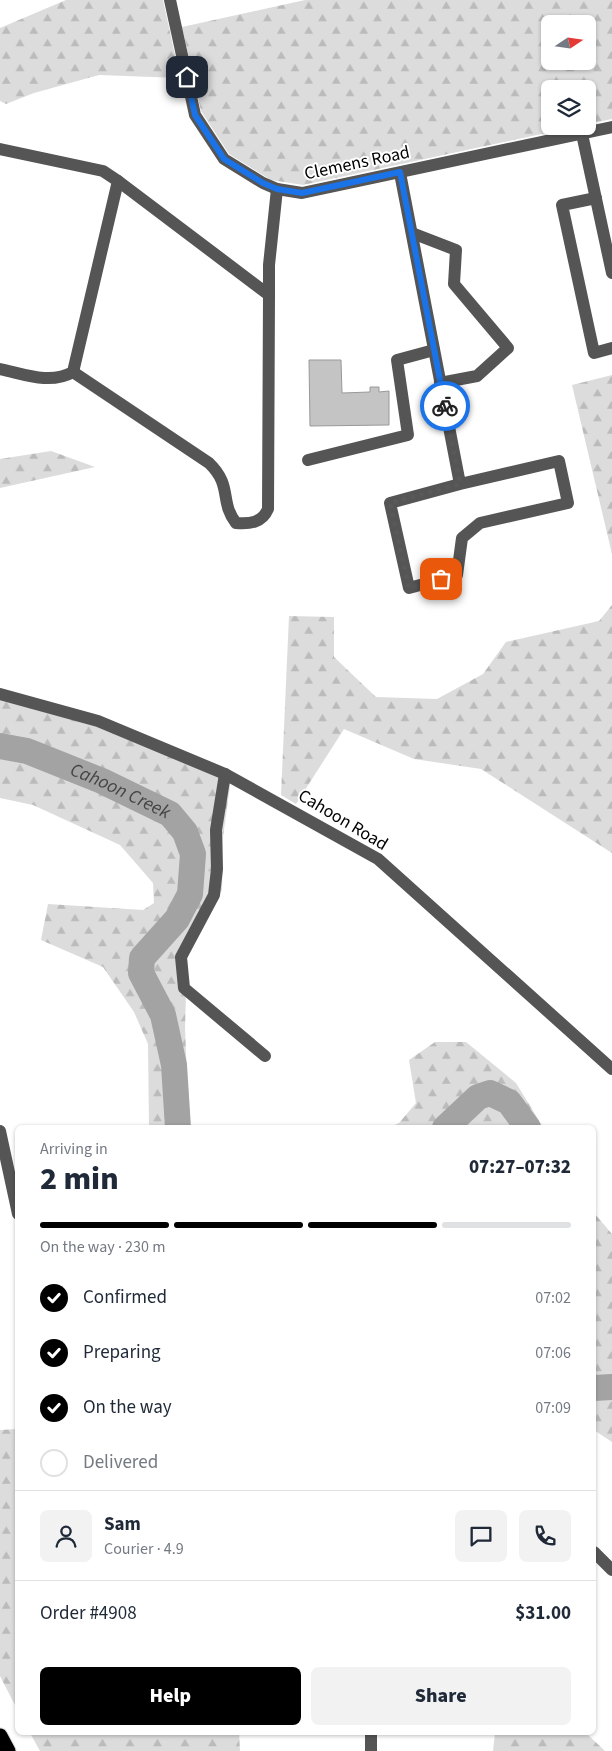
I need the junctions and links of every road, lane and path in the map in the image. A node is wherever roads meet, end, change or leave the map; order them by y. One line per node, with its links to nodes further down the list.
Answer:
1 (170, 0): 9 (street, Clemens Road)
2 (612, 127): 3 (street, Clemens Road)
3 (596, 131)
4 (577, 135): 7 (street, Clemens Road)
5 (582, 135): 10 (street)
6 (0, 149): 8 (street)
7 (400, 172): 9 (street, Clemens Road); 11 (street)
8 (118, 181): 13 (street); 17 (street)
9 (277, 189): 13 (street)
10 (596, 198): 12 (street); 14 (street)
11 (412, 233): 15 (street); 18 (street)
12 (612, 272)
13 (268, 295): 17 (street)
14 (612, 348)
15 (434, 350): 18 (street); 19 (street)
16 (0, 369): 17 (street)
17 (72, 372)
18 (440, 383): 20 (street)
19 (308, 460)
20 (460, 484): 20 (street)
21 (0, 694): 22 (street, Cahoon Road)
22 (225, 774): 23 (street); 24 (street, Cahoon Road)
23 (265, 1056)
24 (612, 1069)
25 (0, 1131): 26 (street)
26 (15, 1200)
27 (596, 1554): 28 (street)
28 (612, 1570)
29 (371, 1735): 32 (street)
30 (0, 1736): 31 (highway)
31 (8, 1751)
32 (371, 1751)

